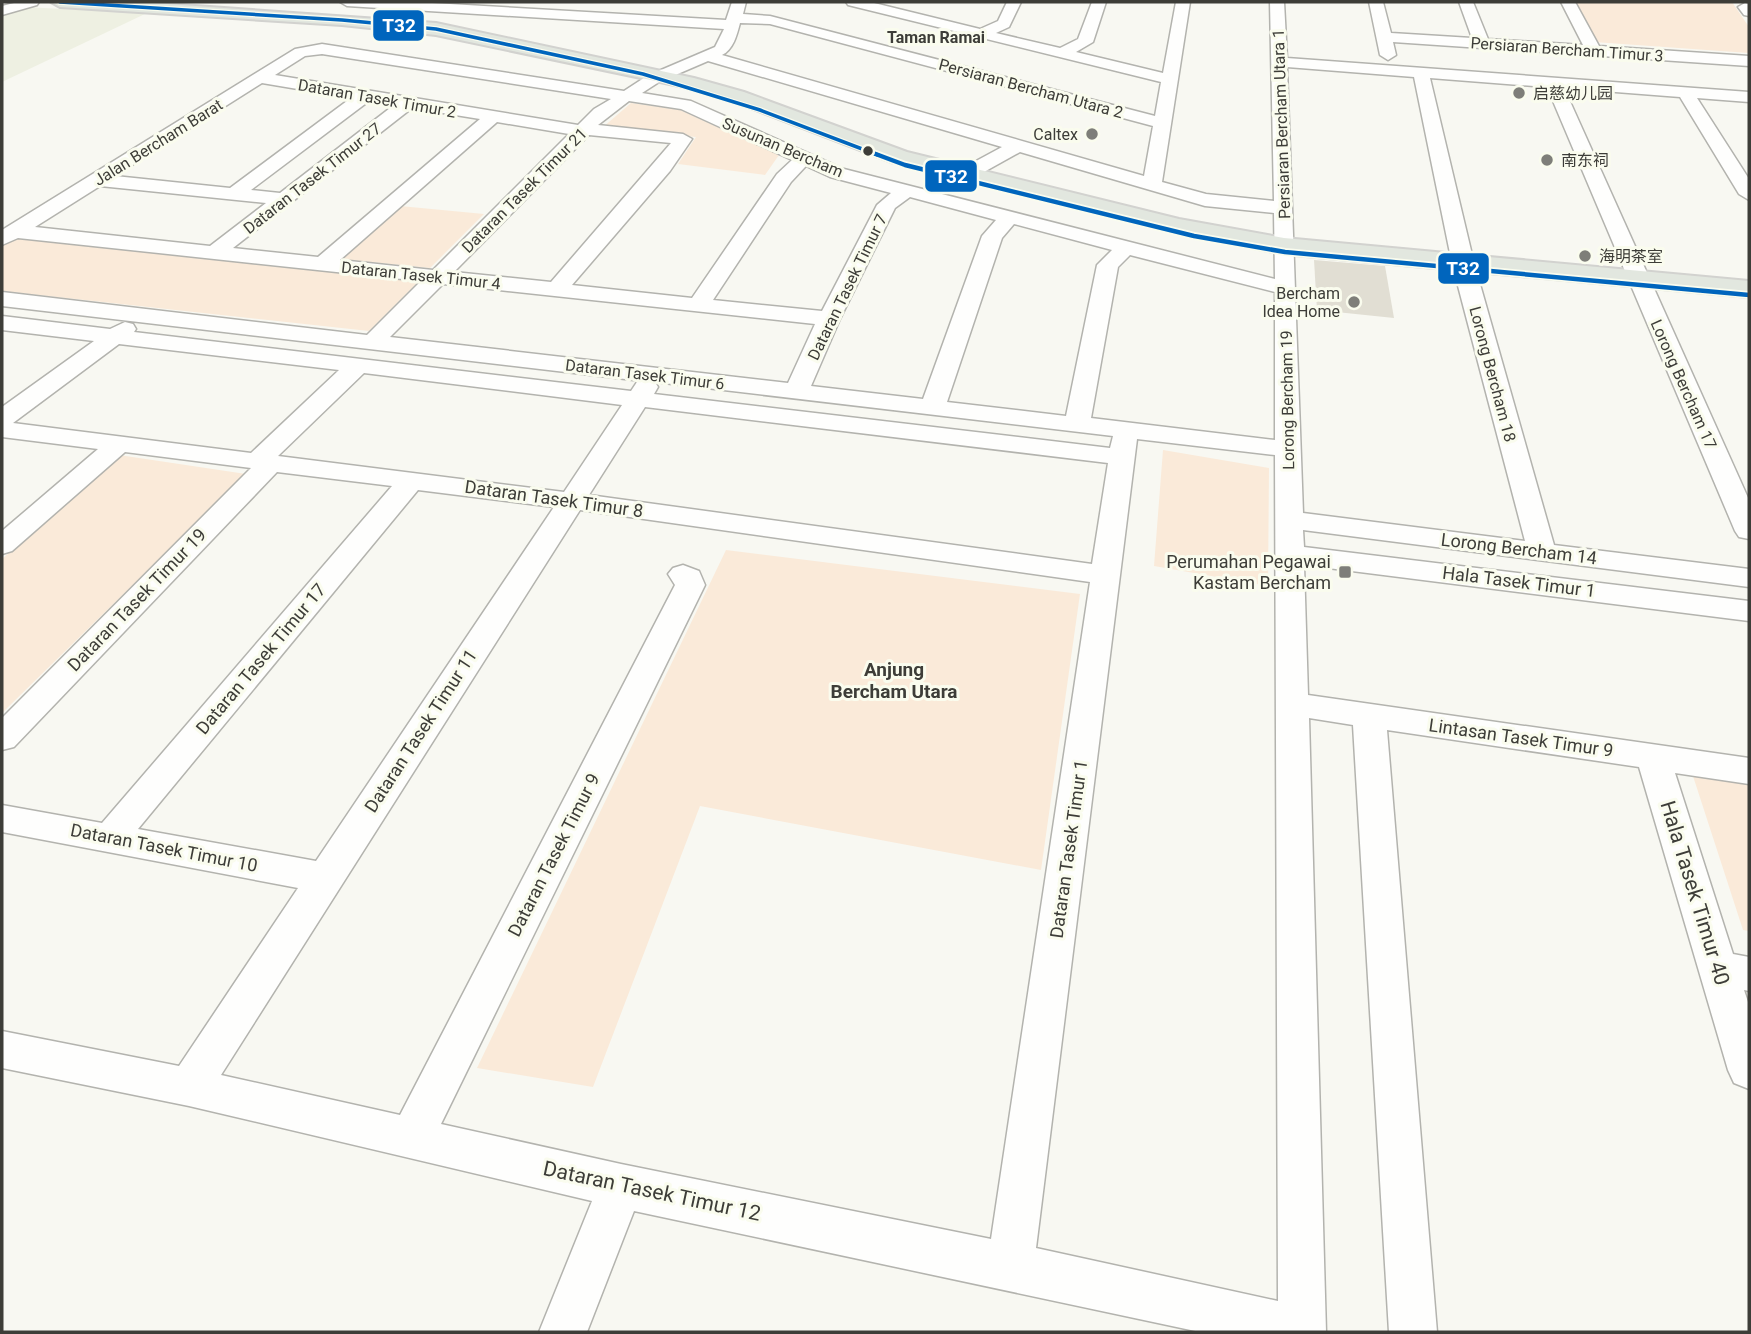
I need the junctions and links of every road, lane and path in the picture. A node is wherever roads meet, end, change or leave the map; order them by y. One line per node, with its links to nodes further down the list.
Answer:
1 (32, 2): 16 (street)
2 (60, 2): 14 (main road)
3 (347, 2): 19 (street, Persiaran Bercham Utara 2)
4 (738, 2): 18 (street)
5 (853, 2): 17 (street)
6 (1014, 2): 20 (street)
7 (1099, 2): 26 (street)
8 (1183, 2): 36 (street)
9 (1277, 2): 30 (street, Persiaran Bercham Utara 1)
10 (1376, 2): 21 (street)
11 (1466, 2): 22 (street)
12 (1568, 2): 25 (street)
13 (928, 3): 17 (street)
14 (138, 4): 34 (main road)
15 (707, 6): 19 (street)
16 (2, 11)
17 (900, 13): 20 (street)
18 (733, 22): 19 (street, Persiaran Bercham Utara 2); 28 (street); 32 (street, Persiaran Bercham Utara 2)
19 (701, 24)
20 (982, 33): 23 (street)
21 (1385, 37): 22 (street, Persiaran Bercham Timur 3); 31 (street)
22 (1482, 43): 25 (street, Persiaran Bercham Timur 3)
23 (1025, 44): 26 (street); 32 (street)
24 (315, 48): 35 (street, Jalan Bercham Barat); 40 (street, Susunan Bercham)
25 (1593, 50): 27 (street, Persiaran Bercham Timur 3)
26 (1062, 53): 36 (street)
27 (1671, 55): 29 (street, Persiaran Bercham Timur 3); 38 (street)
28 (702, 60): 34 (street, Dataran Tasek Timur 21); 41 (street); 47 (street)
29 (1749, 61)
30 (1279, 62): 31 (street); 56 (street, Persiaran Bercham Utara 1)
31 (1391, 70): 33 (street)
32 (968, 72): 45 (street, Persiaran Bercham Utara 2)
33 (1421, 73): 37 (street); 63 (street, Lorong Bercham 18)
34 (652, 76): 40 (street, Dataran Tasek Timur 21); 41 (main road); 49 (main road)
35 (260, 78): 39 (street, Dataran Tasek Timur 2); 50 (street, Jalan Bercham Barat)
36 (1171, 80): 45 (street)
37 (1553, 82): 38 (street); 65 (street, Lorong Bercham 17)
38 (1691, 92): 42 (street); 54 (street)
39 (365, 96): 43 (street, Dataran Tasek Timur 2); 53 (street)
40 (625, 96): 46 (street, Dataran Tasek Timur 21); 48 (street, Susunan Bercham)
41 (737, 96): 49 (main road)
42 (1749, 97)
43 (408, 103): 44 (street, Dataran Tasek Timur 2); 55 (street, Dataran Tasek Timur 27)
44 (493, 117): 46 (street, Dataran Tasek Timur 2); 62 (street)
45 (1164, 124): 51 (street)
46 (583, 130): 64 (street, Dataran Tasek Timur 21); 68 (street, Dataran Tasek Timur 2)
47 (1020, 145): 49 (street); 51 (street)
48 (804, 158): 52 (street, Susunan Bercham); 71 (street)
49 (962, 177): 60 (main road)
50 (97, 180): 53 (street); 58 (street, Jalan Bercham Barat)
51 (1152, 183): 56 (street)
52 (906, 191): 57 (street, Susunan Bercham); 73 (street, Dataran Tasek Timur 7)
53 (236, 192): 55 (street)
54 (1749, 194)
55 (286, 199): 61 (street, Dataran Tasek Timur 27)
56 (1283, 208): 60 (street, Persiaran Bercham Utara 1)
57 (1009, 218): 59 (street, Susunan Bercham); 80 (street)
58 (8, 235): 61 (street, Dataran Tasek Timur 4)
59 (1126, 247): 66 (street, Susunan Bercham); 82 (street)
60 (1285, 249): 63 (main road); 66 (street, Lorong Bercham 19)
61 (215, 252): 62 (street, Dataran Tasek Timur 4)
62 (323, 264): 64 (street, Dataran Tasek Timur 4)
63 (1464, 266): 65 (main road); 93 (street, Lorong Bercham 18)
64 (438, 276): 68 (street, Dataran Tasek Timur 4); 76 (street, Dataran Tasek Timur 21)
65 (1638, 282): 67 (main road); 69 (main road); 90 (street, Lorong Bercham 17)
66 (1285, 288): 86 (street, Lorong Bercham 19)
67 (1749, 289)
68 (556, 290): 71 (street, Dataran Tasek Timur 4)
69 (1749, 295)
70 (2, 299): 72 (street, Dataran Tasek Timur 6)
71 (698, 305): 73 (street, Dataran Tasek Timur 4)
72 (143, 315): 75 (street); 76 (street, Dataran Tasek Timur 6)
73 (829, 319): 79 (street, Dataran Tasek Timur 7)
74 (2, 323): 75 (street, Dataran Tasek Timur 6)
75 (116, 336): 77 (street, Dataran Tasek Timur 6); 81 (street)
76 (374, 341): 78 (street, Dataran Tasek Timur 6)
77 (358, 366): 78 (street, Dataran Tasek Timur 6); 87 (street, Dataran Tasek Timur 19)
78 (645, 388): 79 (street, Dataran Tasek Timur 6); 85 (street, Dataran Tasek Timur 6); 89 (street, Dataran Tasek Timur 11)
79 (797, 391): 80 (street, Dataran Tasek Timur 6)
80 (933, 407): 82 (street, Dataran Tasek Timur 6)
81 (2, 419)
82 (1077, 424): 85 (street, Dataran Tasek Timur 6)
83 (2, 429): 84 (street, Dataran Tasek Timur 8)
84 (120, 443): 87 (street, Dataran Tasek Timur 8); 92 (street)
85 (1124, 444): 86 (street, Dataran Tasek Timur 6); 95 (street, Dataran Tasek Timur 1)
86 (1288, 449): 91 (street, Lorong Bercham 19)
87 (265, 461): 88 (street, Dataran Tasek Timur 8); 100 (street, Dataran Tasek Timur 19)
88 (412, 480): 89 (street, Dataran Tasek Timur 8); 104 (street, Dataran Tasek Timur 17)
89 (571, 501): 95 (street, Dataran Tasek Timur 8); 105 (street, Dataran Tasek Timur 11)
90 (1749, 531)
91 (1289, 537): 93 (street, Lorong Bercham 14); 97 (street, Hala Tasek Timur 1); 98 (street, Lorong Bercham 19)
92 (2, 545)
93 (1542, 552): 96 (street, Lorong Bercham 14)
94 (683, 574): 110 (street, Dataran Tasek Timur 9)
95 (1105, 575): 112 (street, Dataran Tasek Timur 1)
96 (1749, 578)
97 (1749, 611)
98 (1292, 704): 99 (street, Lintasan Tasek Timur 9); 114 (street, Lorong Bercham 19)
99 (1368, 715): 101 (street, Lintasan Tasek Timur 9); 115 (street)
100 (2, 738)
101 (1653, 757): 102 (street, Lintasan Tasek Timur 9); 106 (street, Hala Tasek Timur 40)
102 (1749, 771)
103 (2, 818): 104 (street, Dataran Tasek Timur 10)
104 (111, 838): 105 (street, Dataran Tasek Timur 10)
105 (326, 878): 109 (street, Dataran Tasek Timur 11)
106 (1734, 971): 108 (street, Hala Tasek Timur 40)
107 (2, 1050): 109 (street, Dataran Tasek Timur 12)
108 (1749, 1070)
109 (189, 1087): 110 (street, Dataran Tasek Timur 12)
110 (411, 1138): 111 (street, Dataran Tasek Timur 12)
111 (621, 1186): 112 (street, Dataran Tasek Timur 12); 113 (street)
112 (1010, 1266): 114 (street, Dataran Tasek Timur 12)
113 (563, 1332)
114 (1302, 1332)
115 (1413, 1332)

